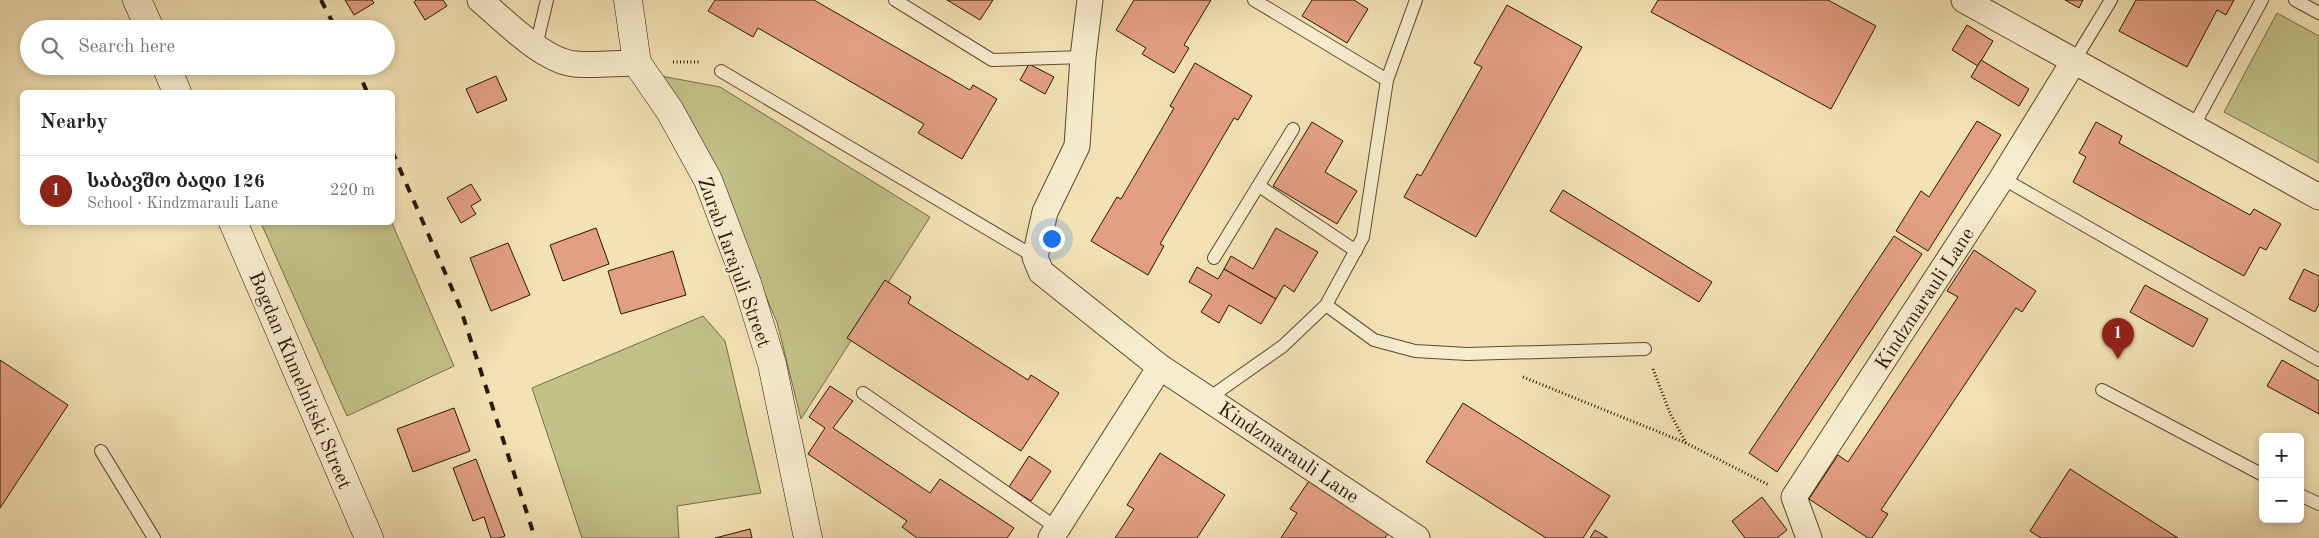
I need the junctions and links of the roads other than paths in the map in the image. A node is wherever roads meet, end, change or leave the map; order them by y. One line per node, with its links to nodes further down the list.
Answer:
1 (137, 0): 14 (main road)
2 (480, 0): 15 (street)
3 (546, 0): 15 (lane)
4 (628, 0): 18 (main road, Zurab Iarajuli Street)
5 (894, 0): 16 (lane)
6 (1090, 0): 16 (street)
7 (1254, 0): 21 (lane)
8 (1416, 0): 21 (lane)
9 (1964, 0): 17 (street)
10 (2111, 0): 17 (lane)
11 (2262, 0): 23 (lane)
12 (2295, 0): 13 (lane)
13 (2319, 13)
14 (146, 20)
15 (536, 46): 18 (street)
16 (1083, 57): 30 (street)
17 (2074, 61): 23 (street); 25 (street, Kindzmarauli Lane)
18 (637, 63): 46 (main road, Zurab Iarajuli Street)
19 (721, 71): 30 (lane)
20 (170, 75): 22 (main road)
21 (1387, 80): 29 (lane)
22 (176, 90)
23 (2193, 127): 27 (street)
24 (1293, 129): 26 (lane)
25 (2002, 178): 34 (lane); 48 (street, Kindzmarauli Lane)
26 (1259, 186): 29 (lane); 31 (lane)
27 (2319, 197)
28 (234, 225): 45 (main road, Bogdan Khmelnitski Street)
29 (1356, 251): 32 (lane)
30 (1035, 257): 35 (street, Kindzmarauli Lane)
31 (1214, 258)
32 (1326, 305): 33 (lane); 38 (lane)
33 (1645, 349)
34 (2319, 360)
35 (1160, 367): 38 (street, Kindzmarauli Lane); 43 (street)
36 (2102, 390): 40 (lane)
37 (863, 393): 43 (lane)
38 (1209, 398): 47 (street, Kindzmarauli Lane)
39 (101, 450): 44 (lane)
40 (2259, 473)
41 (2304, 496): 42 (lane)
42 (2319, 504)
43 (1054, 533)
44 (154, 538)
45 (369, 538)
46 (808, 538)
47 (1417, 538)
48 (1809, 538)

